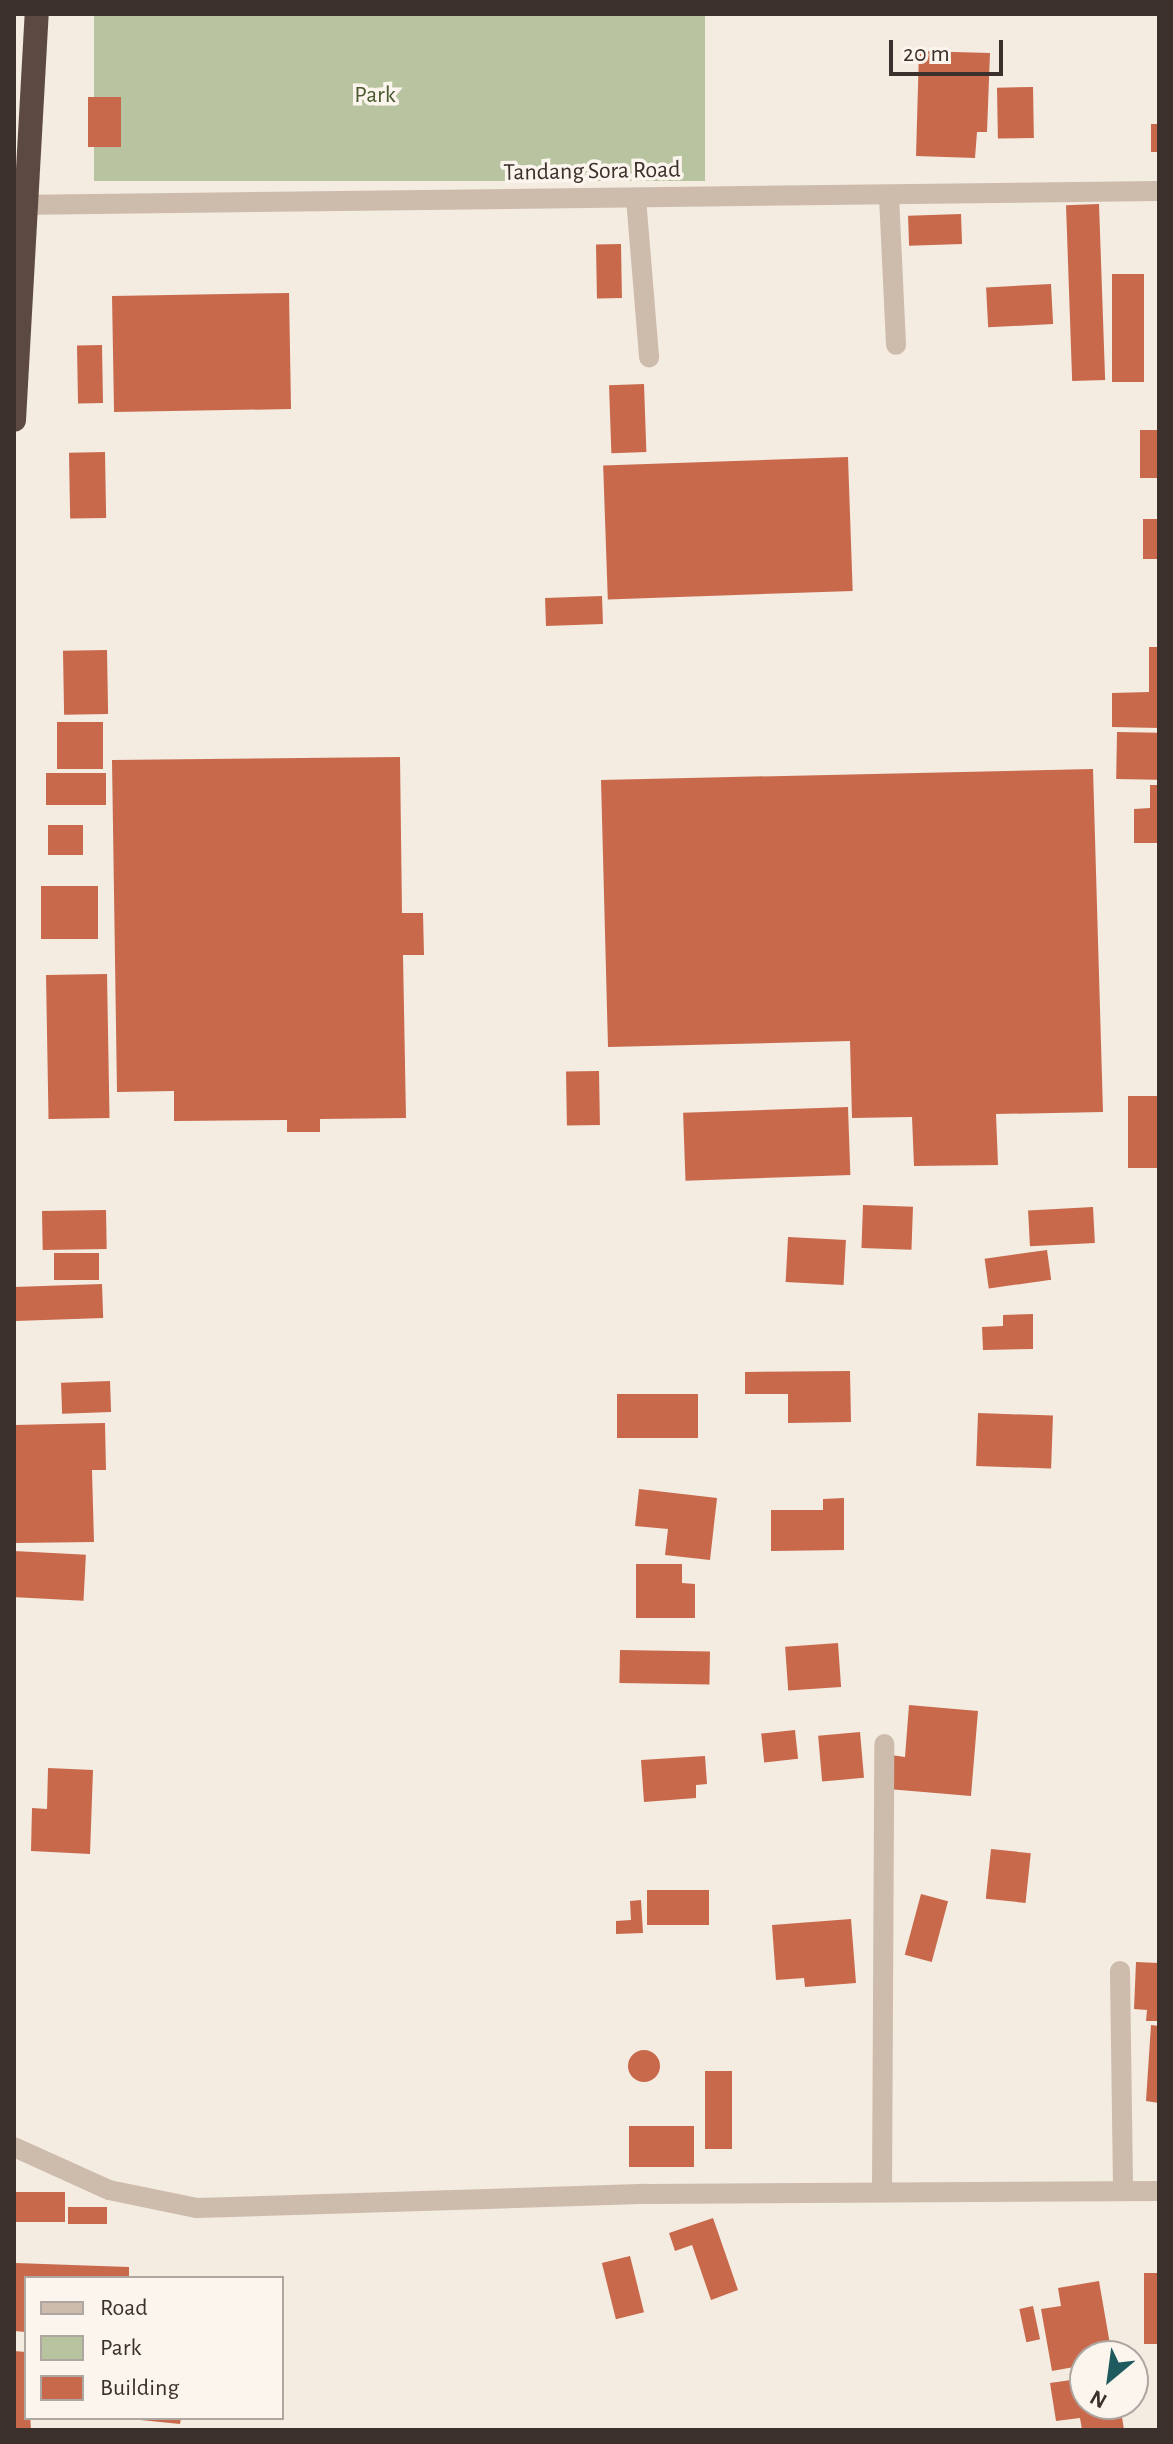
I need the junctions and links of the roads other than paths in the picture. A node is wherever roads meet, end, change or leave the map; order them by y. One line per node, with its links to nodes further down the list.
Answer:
1 (37, 14): 5 (highway)
2 (1159, 191): 3 (street, Tandang Sora Road)
3 (889, 196): 4 (street, Tandang Sora Road); 6 (street)
4 (636, 198): 5 (street, Tandang Sora Road); 7 (street)
5 (20, 205): 8 (highway)
6 (896, 345)
7 (649, 357)
8 (14, 420)
9 (884, 1744): 14 (street)
10 (1120, 1971): 12 (street)
11 (14, 2147): 14 (street)
12 (1123, 2190): 13 (street); 14 (street)
13 (1159, 2191)
14 (882, 2192)

